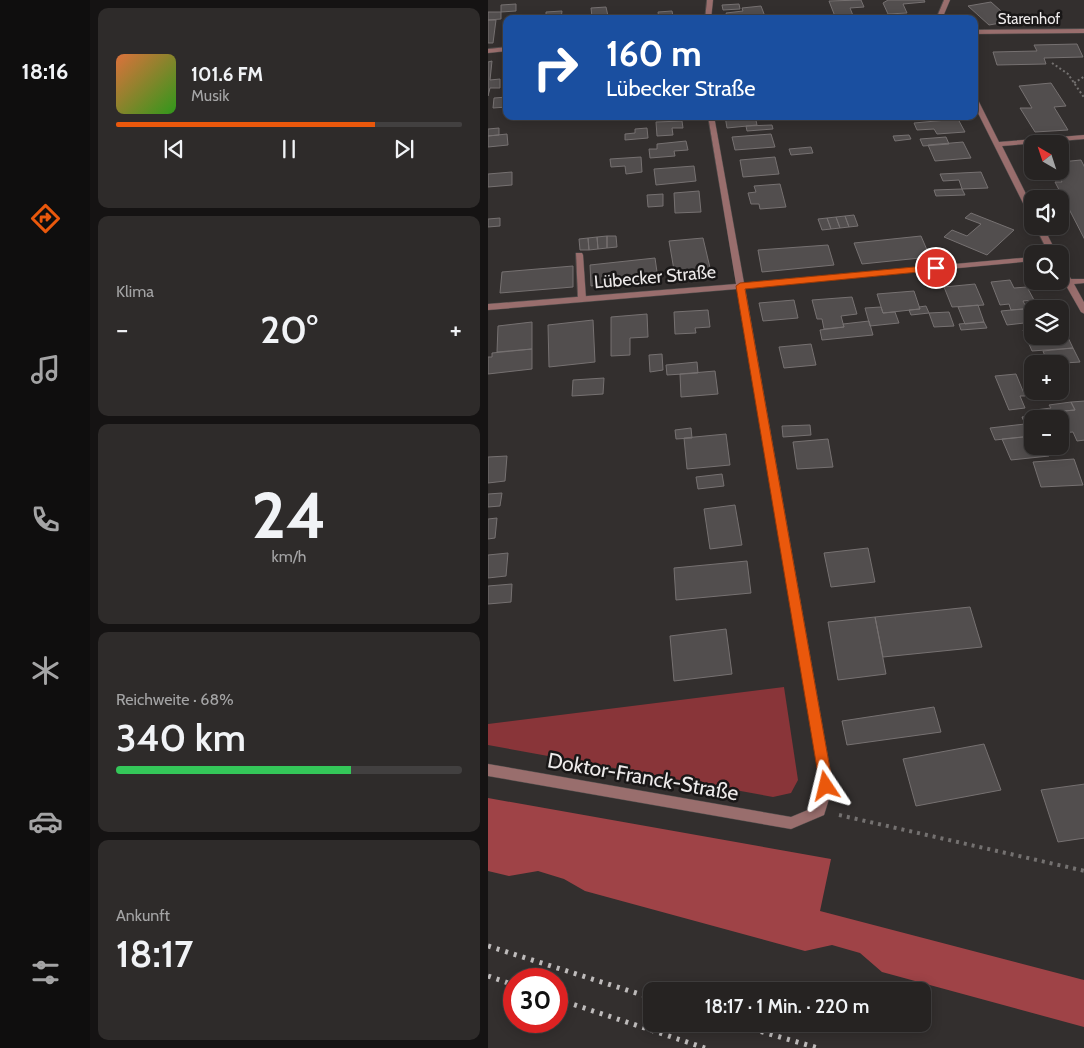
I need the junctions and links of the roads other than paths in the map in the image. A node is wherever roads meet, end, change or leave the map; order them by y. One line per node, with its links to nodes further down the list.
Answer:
1 (710, 0): 3 (street)
2 (947, 0): 4 (street)
3 (708, 15)
4 (941, 15)
5 (1084, 31): 6 (street, Starenhof)
6 (978, 32)
7 (503, 49): 8 (street)
8 (488, 50)
9 (978, 106): 12 (street)
10 (712, 120): 18 (street)
11 (1084, 137): 12 (street)
12 (997, 144): 13 (street)
13 (1024, 197)
14 (579, 255): 19 (street)
15 (1024, 260): 18 (street, Lübecker Straße)
16 (1084, 280): 17 (street)
17 (1069, 282): 21 (street)
18 (740, 286): 19 (street, Lübecker Straße); 22 (street, Doktor-Franck-Straße)
19 (582, 299): 20 (street, Lübecker Straße)
20 (488, 307)
21 (1084, 312)
22 (488, 770)

